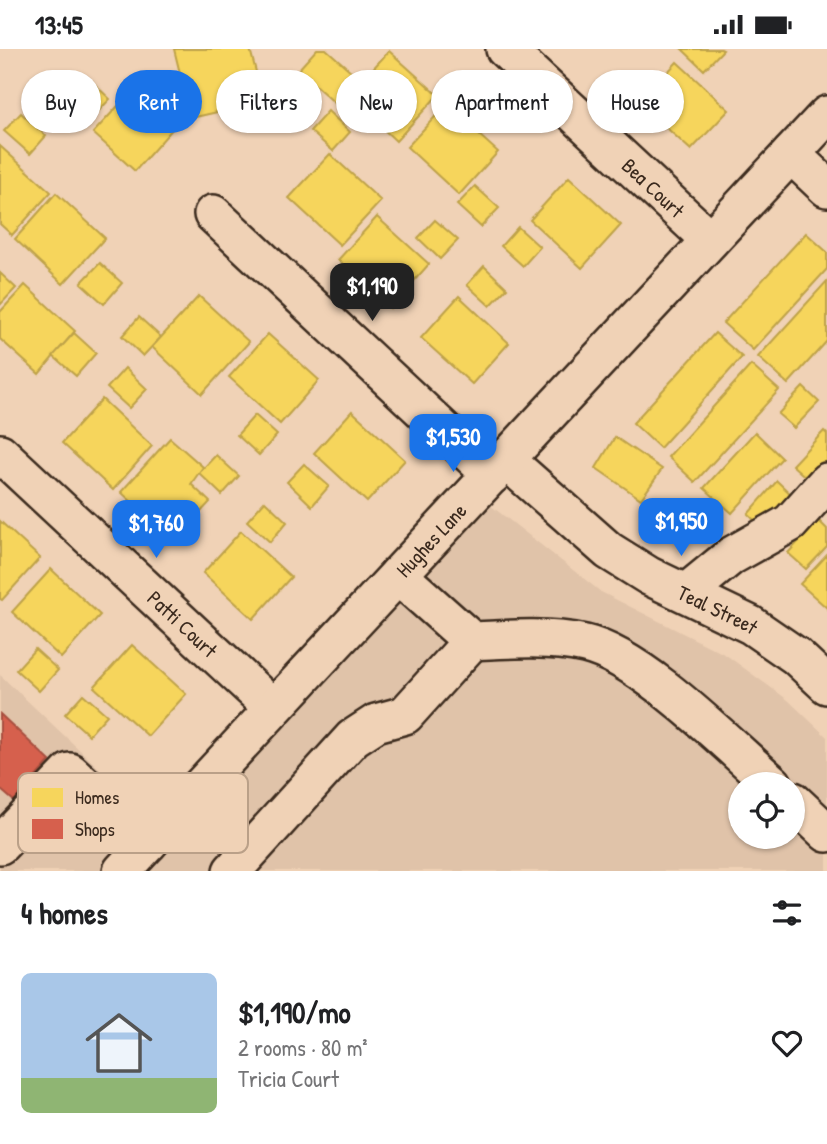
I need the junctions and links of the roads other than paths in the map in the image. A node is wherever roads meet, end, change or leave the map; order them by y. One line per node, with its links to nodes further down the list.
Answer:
1 (505, 49): 6 (street, Bea Court)
2 (827, 115): 3 (street, Hughes Lane)
3 (791, 154): 4 (street); 6 (street, Hughes Lane)
4 (827, 188)
5 (213, 215): 8 (street, Teal Street)
6 (710, 240): 8 (street, Hughes Lane)
7 (0, 453): 14 (street, Patti Court)
8 (499, 467): 10 (street, Hughes Lane); 11 (street, Teal Street)
9 (827, 482): 11 (street)
10 (398, 575): 12 (street); 14 (street, Hughes Lane)
11 (687, 592): 13 (street, Teal Street)
12 (472, 641): 15 (street); 23 (street)
13 (827, 685)
14 (273, 708): 16 (street, Hughes Lane)
15 (759, 772)
16 (213, 773)
17 (805, 812): 19 (street)
18 (18, 826): 20 (street)
19 (827, 833)
20 (0, 845)
21 (138, 853): 22 (street, Hughes Lane)
22 (121, 871)
23 (232, 871)

